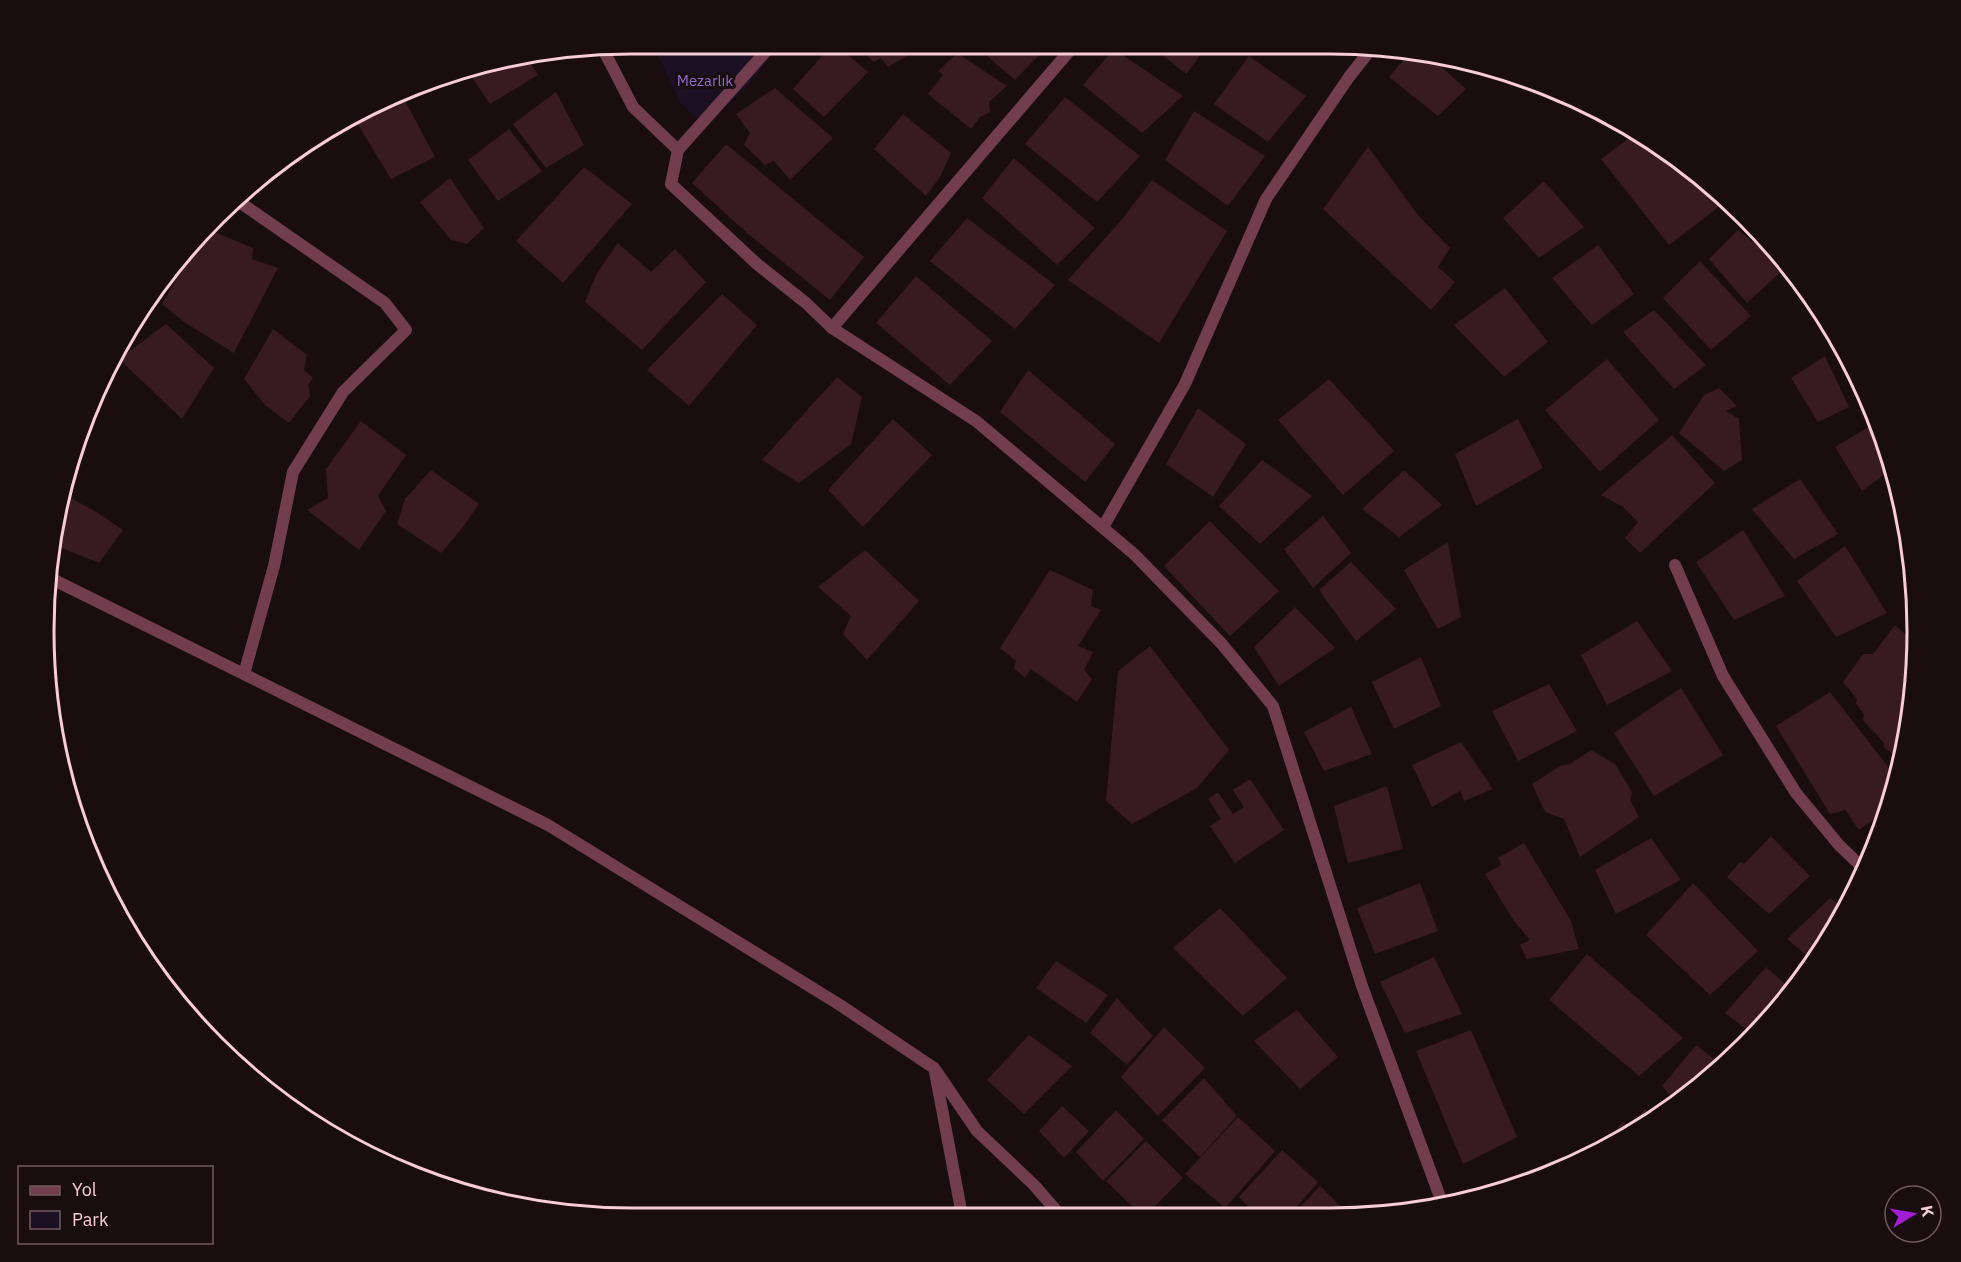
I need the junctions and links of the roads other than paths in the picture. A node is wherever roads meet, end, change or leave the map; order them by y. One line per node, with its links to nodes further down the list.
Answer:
1 (764, 54): 5 (street)
2 (1067, 54): 7 (street)
3 (606, 55): 5 (street)
4 (1366, 55): 8 (street)
5 (678, 150): 7 (street)
6 (243, 204): 11 (street)
7 (832, 328): 8 (street)
8 (1103, 527): 14 (street)
9 (1675, 565): 12 (street)
10 (56, 581): 11 (street)
11 (244, 674): 13 (street)
12 (1858, 863)
13 (934, 1068): 15 (street); 16 (street)
14 (1440, 1197)
15 (961, 1208)
16 (1054, 1208)

